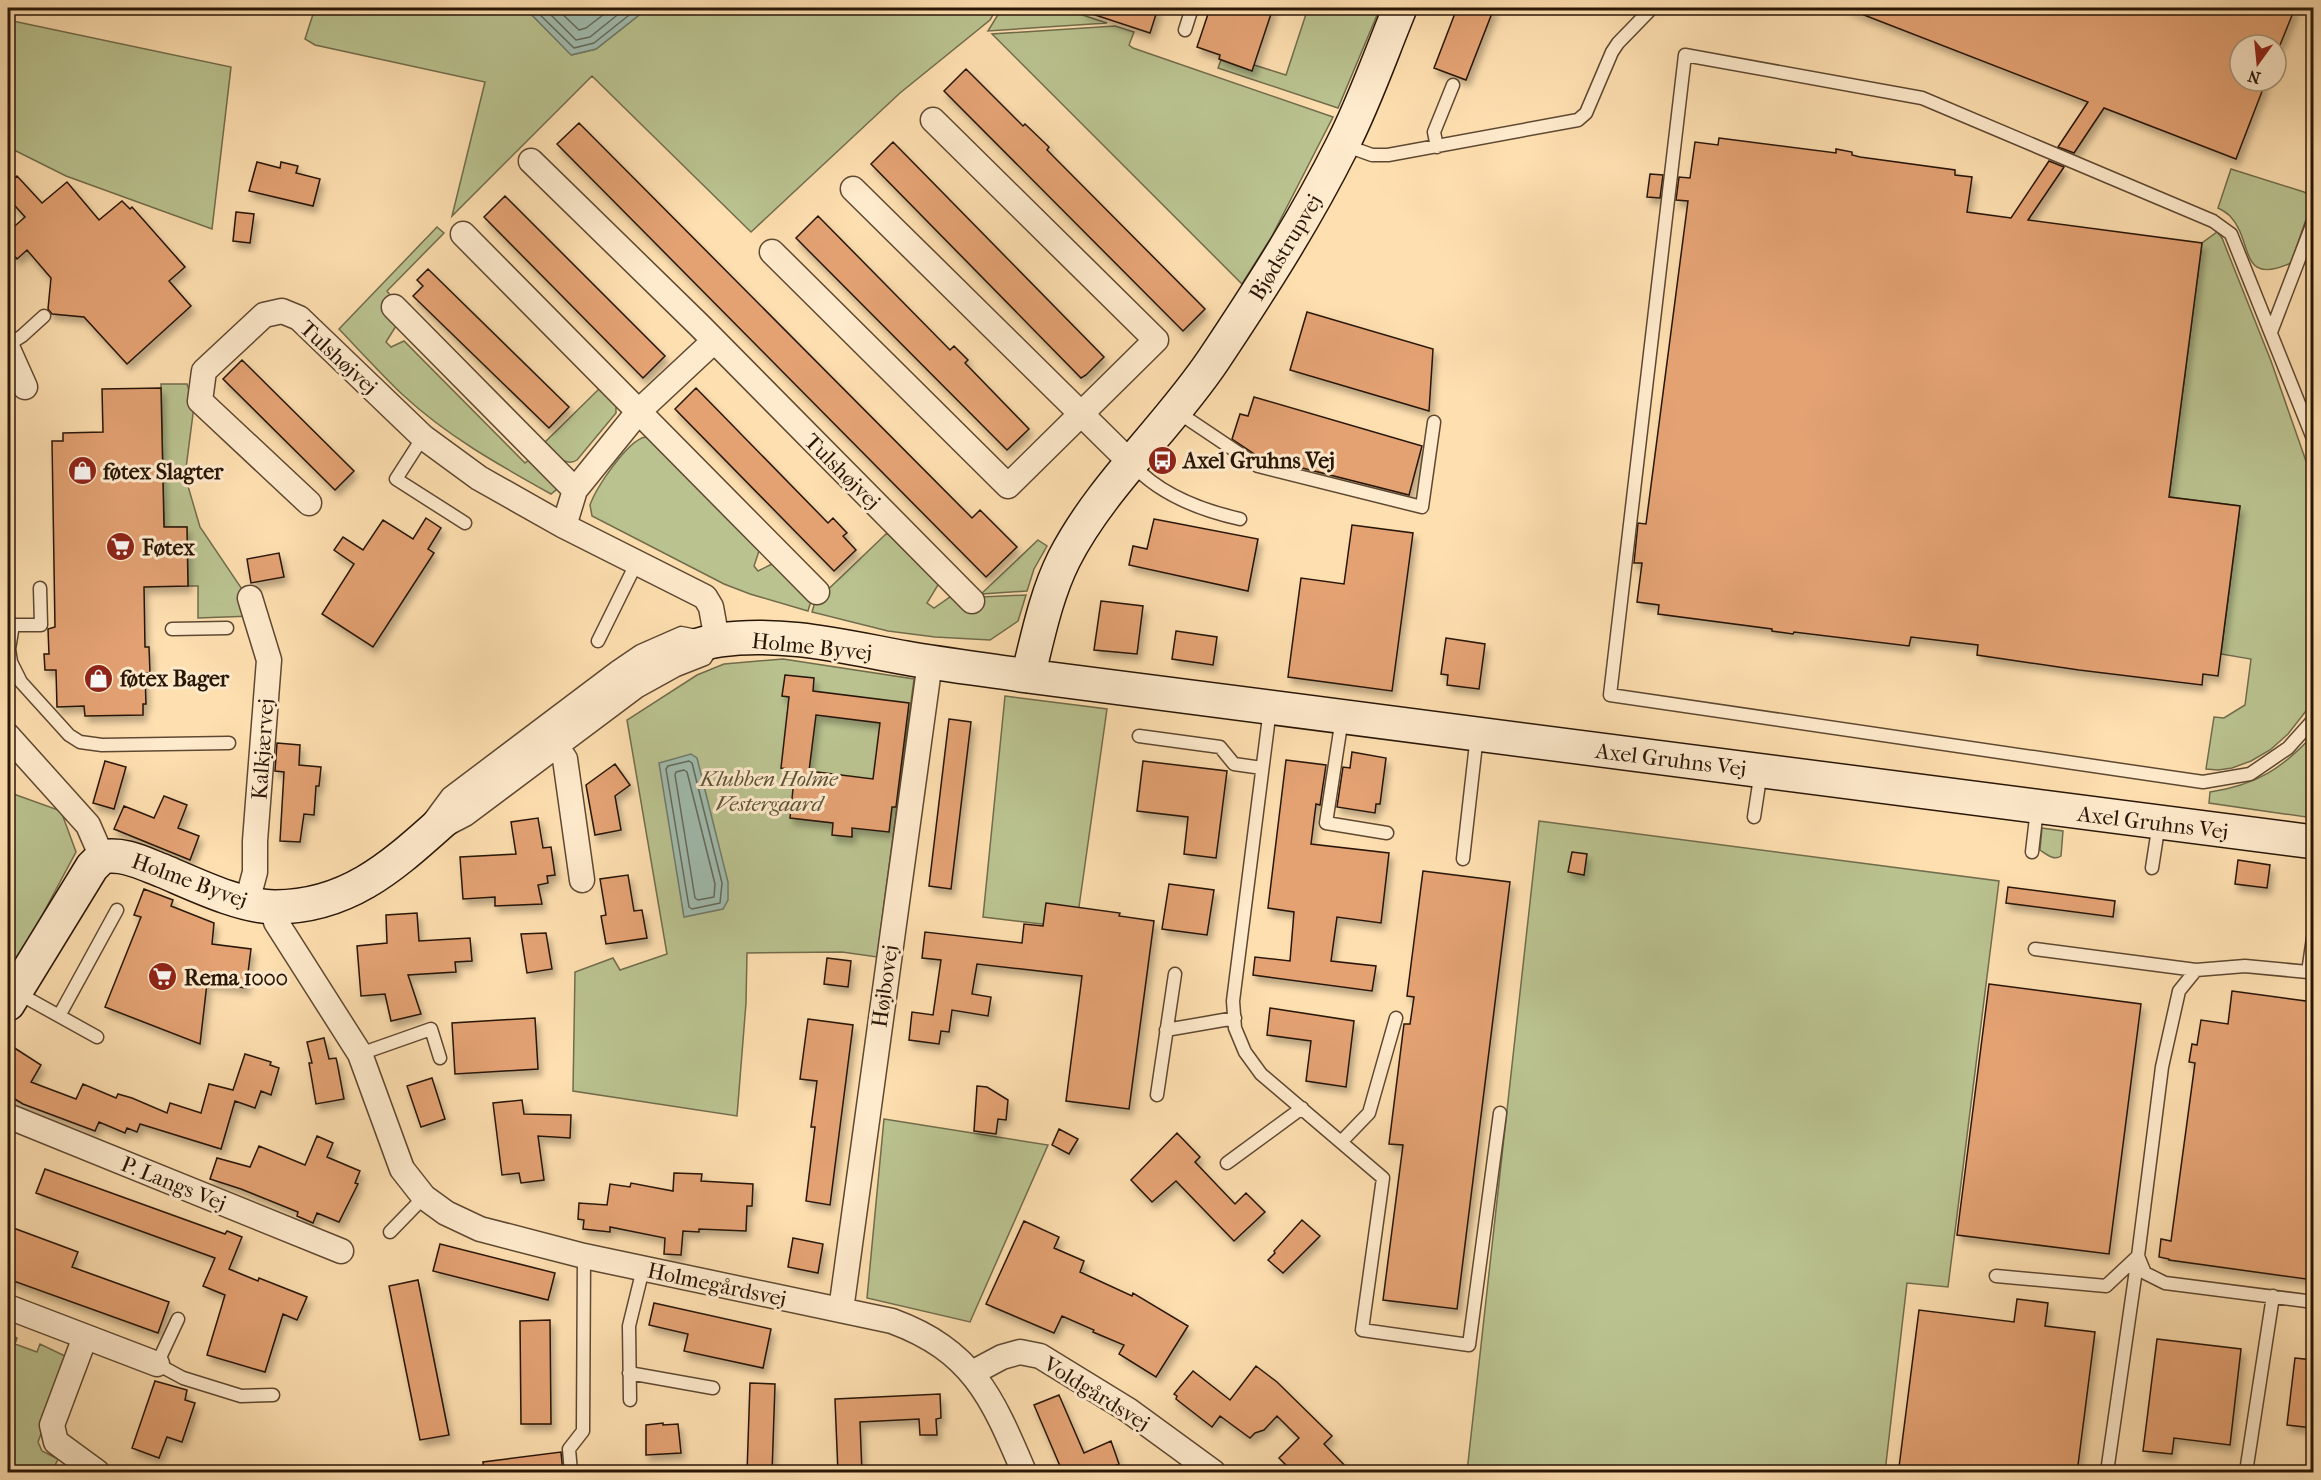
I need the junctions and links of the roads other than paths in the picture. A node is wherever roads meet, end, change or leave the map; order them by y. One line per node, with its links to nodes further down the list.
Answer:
1 (1192, 8): 4 (lane)
2 (1400, 8): 7 (street, Bjødstrupvej)
3 (1653, 8): 8 (lane)
4 (1185, 30)
5 (1453, 85): 8 (lane)
6 (933, 120): 22 (street)
7 (1343, 144): 8 (lane); 20 (street, Bjødstrupvej)
8 (1437, 147)
9 (531, 161): 17 (street, Tulshøjvej)
10 (854, 189): 22 (street)
11 (2313, 220): 16 (lane)
12 (463, 234): 21 (street)
13 (772, 252): 22 (street)
14 (394, 307): 27 (street)
15 (44, 316): 18 (lane)
16 (2271, 332): 25 (lane); 47 (lane)
17 (714, 341): 21 (street); 36 (street, Tulshøjvej)
18 (8, 347): 19 (street)
19 (25, 387)
20 (1175, 410): 23 (lane); 26 (street, Bjødstrupvej)
21 (639, 411): 27 (street); 34 (street)
22 (1080, 415): 26 (street)
23 (1434, 422)
24 (423, 437): 28 (street, Tulshøjvej); 30 (lane); 31 (street, Tulshøjvej)
25 (2313, 441)
26 (1132, 464): 29 (lane); 44 (street, Bjødstrupvej)
27 (574, 490): 31 (street)
28 (309, 503)
29 (1240, 519)
30 (465, 523)
31 (564, 526): 32 (street, Tulshøjvej)
32 (637, 562): 40 (street, Tulshøjvej); 41 (lane)
33 (40, 588): 37 (lane)
34 (817, 592)
35 (250, 598): 66 (street, Kalkjærvej)
36 (972, 601)
37 (10, 625): 42 (lane)
38 (227, 628): 39 (lane)
39 (172, 629)
40 (717, 640): 43 (street, Holme Byvej); 52 (street, Holme Byvej); 60 (lane)
41 (598, 641)
42 (8, 649): 51 (lane)
43 (930, 662): 44 (street, Holme Byvej); 98 (street, Højbovej)
44 (1028, 675): 45 (street, Axel Gruhns Vej)
45 (1270, 707): 46 (street, Axel Gruhns Vej); 53 (lane)
46 (1342, 717): 48 (street, Axel Gruhns Vej); 58 (lane)
47 (2313, 719)
48 (1477, 734): 54 (street, Axel Gruhns Vej); 63 (lane)
49 (1139, 736): 53 (lane)
50 (8, 737): 62 (street)
51 (229, 743)
52 (554, 744): 60 (street, Holme Byvej); 65 (street)
53 (1262, 768): 75 (lane)
54 (1761, 771): 55 (street, Axel Gruhns Vej); 56 (lane)
55 (2037, 807): 57 (street, Axel Gruhns Vej); 61 (lane)
56 (1754, 817)
57 (2159, 822): 59 (street, Axel Gruhns Vej); 64 (lane)
58 (1387, 833)
59 (2313, 842)
60 (405, 852): 66 (street, Holme Byvej)
61 (2032, 852)
62 (102, 857): 66 (street, Holme Byvej); 73 (street, Holme Byvej)
63 (1463, 860)
64 (2152, 868)
65 (582, 880)
66 (260, 905): 79 (street, Holme Byvej)
67 (117, 910): 74 (lane)
68 (2313, 931): 72 (lane)
69 (2036, 949): 70 (lane)
70 (2196, 970): 72 (lane); 92 (lane)
71 (1175, 974): 77 (lane)
72 (2311, 975)
73 (11, 998): 74 (lane)
74 (59, 1016): 78 (lane)
75 (1234, 1018): 77 (lane); 82 (lane)
76 (1396, 1018): 86 (lane)
77 (1166, 1030): 81 (lane)
78 (97, 1037)
79 (360, 1054): 80 (lane); 85 (street, Holme Byvej)
80 (440, 1058)
81 (1157, 1095)
82 (1302, 1108): 86 (lane); 87 (lane)
83 (1500, 1113): 86 (lane)
84 (8, 1116): 90 (street, P. Langs Vej)
85 (386, 1128): 88 (street, Holmegårdsvej)
86 (1341, 1142)
87 (1227, 1163)
88 (424, 1197): 89 (lane); 91 (street, Holmegårdsvej)
89 (390, 1232)
90 (341, 1251)
91 (584, 1256): 93 (street, Holmegårdsvej); 108 (lane)
92 (2138, 1256): 94 (lane); 95 (lane); 111 (lane)
93 (643, 1269): 98 (street, Holmegårdsvej); 102 (lane)
94 (1995, 1276)
95 (2273, 1296): 96 (lane); 112 (lane)
96 (2313, 1302)
97 (8, 1307): 100 (street)
98 (841, 1310): 103 (street, Holmegårdsvej)
99 (178, 1319): 101 (lane)
100 (85, 1336): 101 (street); 107 (street)
101 (157, 1364): 105 (lane)
102 (629, 1373): 104 (lane); 106 (lane)
103 (972, 1373): 109 (street, Holmegårdsvej); 110 (street, Voldgårdsvej)
104 (714, 1388)
105 (273, 1395)
106 (630, 1400)
107 (97, 1473)
108 (571, 1473)
109 (1024, 1473)
110 (1213, 1473)
111 (2107, 1473)
112 (2246, 1473)

